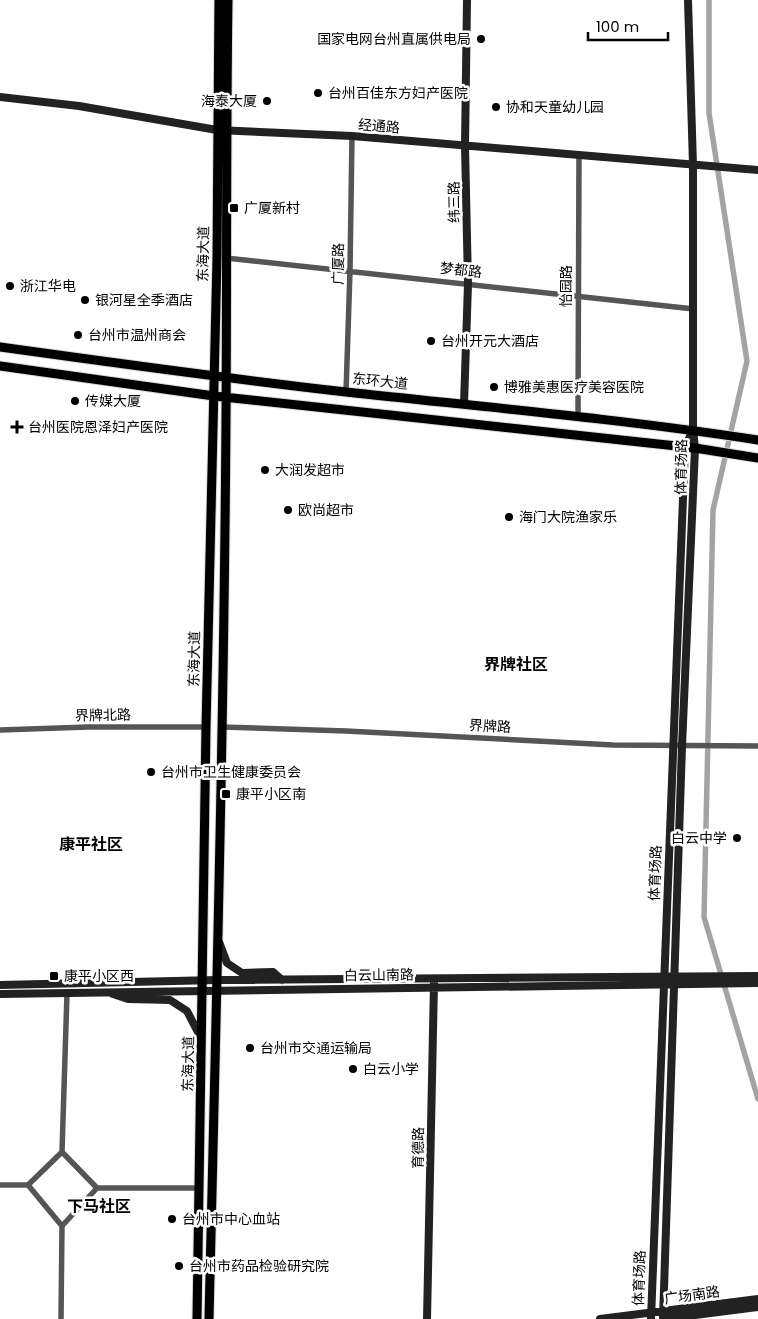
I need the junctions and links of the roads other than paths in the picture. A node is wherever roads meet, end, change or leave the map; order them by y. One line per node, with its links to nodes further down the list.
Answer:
1 (219, 0): 6 (main road, 东海大道)
2 (228, 0): 6 (main road, 东海大道)
3 (467, 0): 8 (main road, 纬三路)
4 (688, 0): 10 (main road, 体育场路)
5 (0, 97): 6 (main road, 经通路)
6 (221, 130): 7 (main road, 经通路); 12 (main road, 东海大道); 19 (main road, 东海大道)
7 (352, 136): 8 (main road, 经通路); 13 (street, 广厦路)
8 (465, 146): 9 (main road, 经通路); 14 (main road, 纬三路)
9 (578, 155): 10 (main road, 经通路); 15 (street, 怡园路)
10 (693, 164): 11 (main road, 经通路); 16 (main road, 体育场路)
11 (758, 170)
12 (226, 258): 13 (street, 梦都路); 20 (main road, 东海大道)
13 (350, 271): 14 (street, 梦都路); 21 (street, 广厦路)
14 (468, 284): 15 (street, 梦都路); 24 (main road, 纬三路)
15 (578, 296): 16 (street, 梦都路); 25 (street, 怡园路)
16 (694, 308): 26 (main road, 体育场路)
17 (0, 347): 19 (main road, 东环大道)
18 (0, 366): 22 (main road)
19 (214, 376): 20 (main road, 东环大道); 22 (main road, 东海大道)
20 (226, 378): 21 (main road, 东环大道); 23 (main road, 东海大道)
21 (346, 392): 24 (main road, 东环大道)
22 (214, 396): 23 (main road); 31 (main road, 东海大道)
23 (226, 397): 28 (main road); 32 (main road, 东海大道)
24 (464, 404): 25 (main road, 东环大道)
25 (578, 416): 26 (main road, 东环大道)
26 (694, 430): 27 (main road, 东环大道); 28 (main road, 体育场路); 29 (main road, 体育场路)
27 (758, 440)
28 (685, 447): 29 (main road); 34 (main road, 体育场路)
29 (695, 448): 30 (main road); 35 (main road, 体育场路)
30 (758, 458)
31 (206, 727): 33 (street, 界牌北路); 45 (main road, 东海大道)
32 (221, 727): 34 (street, 界牌路); 37 (main road, 东海大道)
33 (0, 730)
34 (672, 746): 35 (street, 界牌路); 43 (main road, 体育场路)
35 (682, 746): 36 (street, 界牌路); 44 (main road, 体育场路)
36 (758, 746)
37 (217, 937): 41 (main road, 东海大道); 42 (main road)
38 (758, 976): 40 (main road, 白云山南路)
39 (434, 978): 42 (main road, 白云山南路); 43 (main road, 白云山南路); 48 (main road, 育德路)
40 (736, 979): 44 (main road, 白云山南路); 46 (main road, 白云山南路)
41 (217, 980): 42 (main road, 白云山南路); 45 (main road, 白云山南路); 50 (main road, 东海大道)
42 (282, 980)
43 (664, 980): 44 (main road, 白云山南路); 48 (main road, 白云山南路); 63 (main road, 体育场路)
44 (674, 980): 64 (main road, 体育场路)
45 (202, 981): 47 (main road, 白云山南路); 49 (main road, 东海大道)
46 (758, 983)
47 (0, 985)
48 (434, 987): 50 (main road, 白云山南路); 68 (main road, 育德路)
49 (202, 990): 50 (main road, 白云山南路); 51 (main road, 白云山南路); 54 (main road, 东海大道)
50 (216, 990): 67 (main road, 东海大道)
51 (109, 992): 52 (main road, 白云山南路); 54 (main road)
52 (67, 993): 53 (main road, 白云山南路); 55 (street)
53 (0, 994)
54 (202, 1040): 59 (main road, 东海大道)
55 (62, 1152): 56 (street); 58 (street)
56 (28, 1185): 57 (street); 60 (street)
57 (0, 1186)
58 (97, 1188): 59 (street); 60 (street)
59 (200, 1188): 66 (main road, 东海大道)
60 (62, 1226): 65 (street)
61 (758, 1299): 64 (main road, 广场南路)
62 (758, 1307): 64 (main road, 广场南路)
63 (650, 1316): 64 (main road, 广场南路); 69 (main road, 广场南路)
64 (663, 1317)
65 (61, 1319)
66 (197, 1319)
67 (209, 1319)
68 (427, 1319)
69 (600, 1319)

